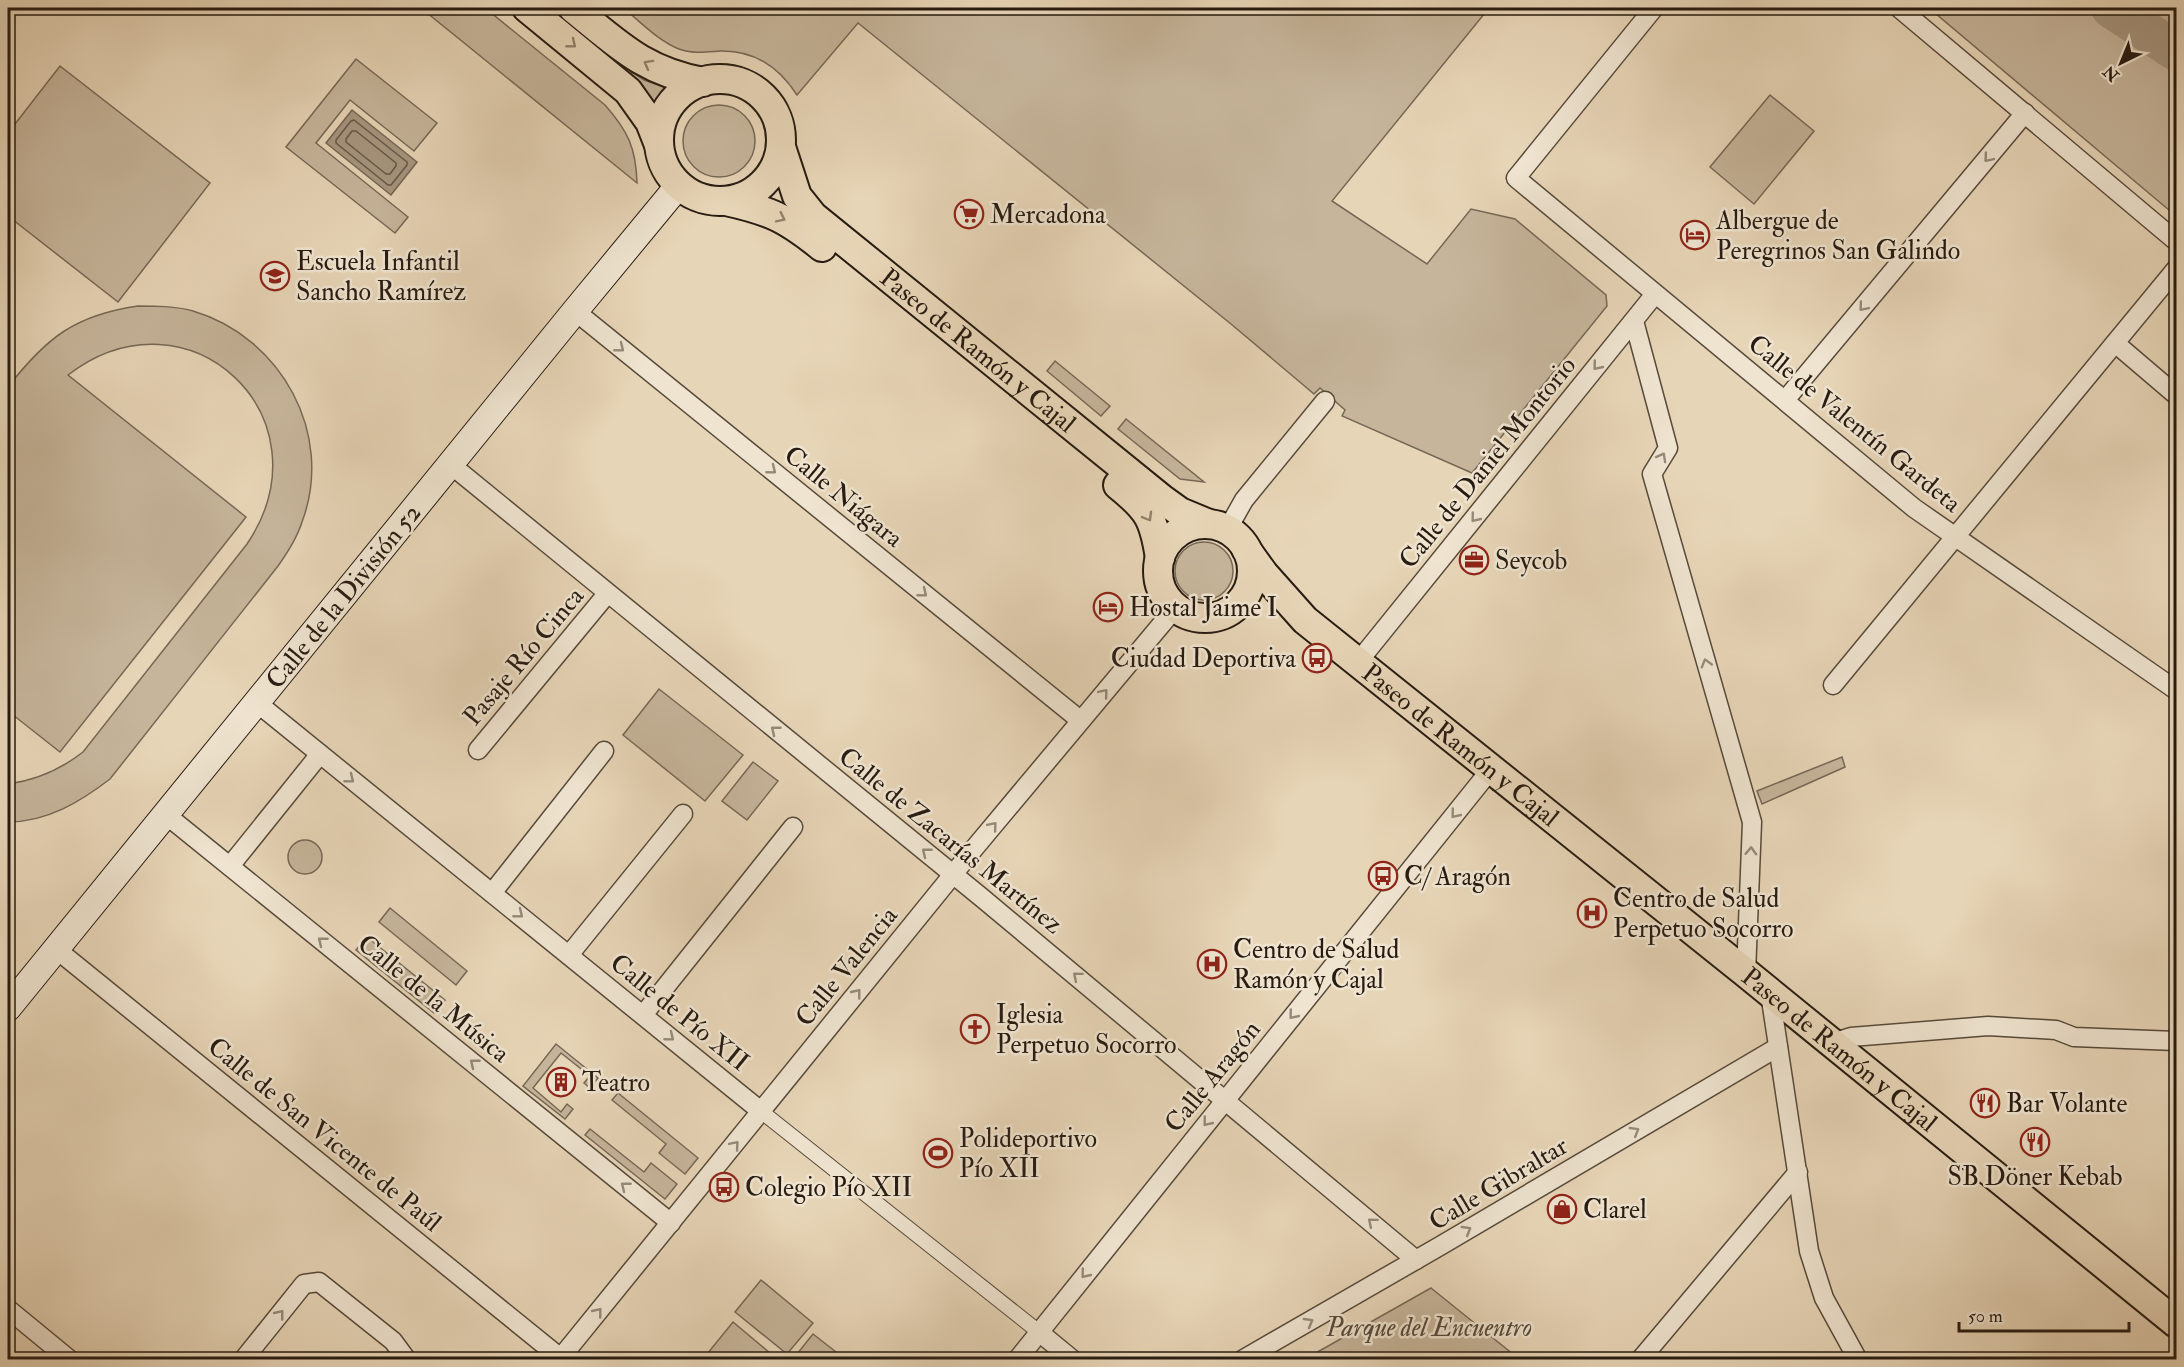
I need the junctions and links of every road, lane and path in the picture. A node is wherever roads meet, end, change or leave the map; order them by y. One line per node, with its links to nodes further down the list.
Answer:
1 (527, 8): 7 (main road, one-way to 7)
2 (573, 8): 5 (main road, one-way to 2)
3 (1653, 8): 13 (street, Calle de Valentín Gardeta)
4 (1899, 8): 6 (street)
5 (703, 82): 7 (main road); 8 (main road)
6 (2025, 113): 11 (street); 18 (street, one-way to 18)
7 (659, 146): 9 (main road)
8 (781, 147): 10 (main road); 21 (main road, Paseo de Ramón y Cajal)
9 (679, 185): 10 (main road); 14 (main road, Calle de la División 52)
10 (726, 201): 23 (main road, Paseo de Ramón y Cajal, one-way to 23)
11 (2176, 241)
12 (2176, 268): 16 (street)
13 (1655, 294): 15 (street, Calle de Daniel Montorio); 18 (street, Calle de Valentín Gardeta)
14 (575, 311): 20 (main road, Calle de la División 52); 32 (street, Calle Niágara, one-way to 32)
15 (1634, 321): 28 (street, Calle de Daniel Montorio, one-way to 28); 45 (street, one-way to 15)
16 (2115, 343): 17 (street); 22 (street)
17 (2176, 394)
18 (1786, 399): 22 (street, Calle de Valentín Gardeta)
19 (1325, 401): 21 (street)
20 (450, 464): 24 (street, Calle de Zacarías Martínez); 31 (main road, Calle de la División 52)
21 (1228, 534): 23 (main road); 26 (main road); 27 (main road, Paseo de Ramón y Cajal)
22 (1955, 537): 29 (street); 30 (street, Calle de Valentín Gardeta)
23 (1160, 558): 25 (main road)
24 (608, 594): 33 (street, Pasaje Río Cinca); 41 (street, Calle de Zacarías Martínez, one-way to 24)
25 (1176, 607): 26 (main road); 32 (street, Calle Valencia, one-way to 25)
26 (1235, 607): 27 (main road, Paseo de Ramón y Cajal)
27 (1305, 620): 28 (main road, Paseo de Ramón y Cajal)
28 (1358, 662): 36 (main road, Paseo de Ramón y Cajal)
29 (1833, 685)
30 (2176, 690)
31 (256, 702): 35 (street, Calle de Pío XII); 37 (main road, Calle de la División 52)
32 (1080, 720): 41 (street, Calle Valencia, one-way to 32)
33 (478, 750)
34 (604, 751): 42 (street)
35 (320, 754): 40 (street); 42 (street, Calle de Pío XII, one-way to 42)
36 (1492, 768): 45 (main road, Paseo de Ramón y Cajal); 52 (street, Calle Aragón, one-way to 52)
37 (165, 814): 40 (street, Calle de la Música); 43 (main road, Calle de la División 52)
38 (683, 814): 44 (street)
39 (793, 828): 48 (street)
40 (230, 866): 55 (street, Calle de la Música, one-way to 40)
41 (953, 874): 52 (street, Calle de Zacarías Martínez, one-way to 41); 53 (street, Calle Valencia, one-way to 41)
42 (492, 893): 44 (street, Calle de Pío XII, one-way to 44)
43 (56, 949): 47 (main road, Calle de la División 52); 63 (street, Calle de San Vicente de Paúl)
44 (569, 955): 48 (street, Calle de Pío XII)
45 (1746, 973): 46 (main road, Paseo de Ramón y Cajal)
46 (1770, 993): 50 (main road, Paseo de Ramón y Cajal); 51 (street)
47 (8, 1008)
48 (643, 1015): 53 (street, Calle de Pío XII, one-way to 53)
49 (2176, 1041): 50 (street)
50 (1832, 1043): 58 (main road, Paseo de Ramón y Cajal)
51 (1778, 1047): 54 (street); 56 (street, Calle Gibraltar, one-way to 51)
52 (1225, 1100): 56 (street, Calle de Zacarías Martínez, one-way to 52); 59 (street, Calle Aragón, one-way to 59)
53 (762, 1112): 55 (street, Calle Valencia, one-way to 53); 59 (street, Calle de Pío XII)
54 (1798, 1172): 67 (street); 68 (street)
55 (671, 1223): 63 (street, Calle Valencia, one-way to 55)
56 (1416, 1260): 66 (street, Calle Gibraltar, one-way to 56)
57 (8, 1309): 60 (street)
58 (2176, 1323)
59 (1039, 1332): 64 (street, Calle Aragón); 65 (street, Calle de Pío XII)
60 (70, 1359)
61 (243, 1359): 62 (street, one-way to 62)
62 (407, 1359)
63 (561, 1359)
64 (1017, 1359)
65 (1073, 1359)
66 (1242, 1359)
67 (1640, 1359)
68 (1858, 1359)

